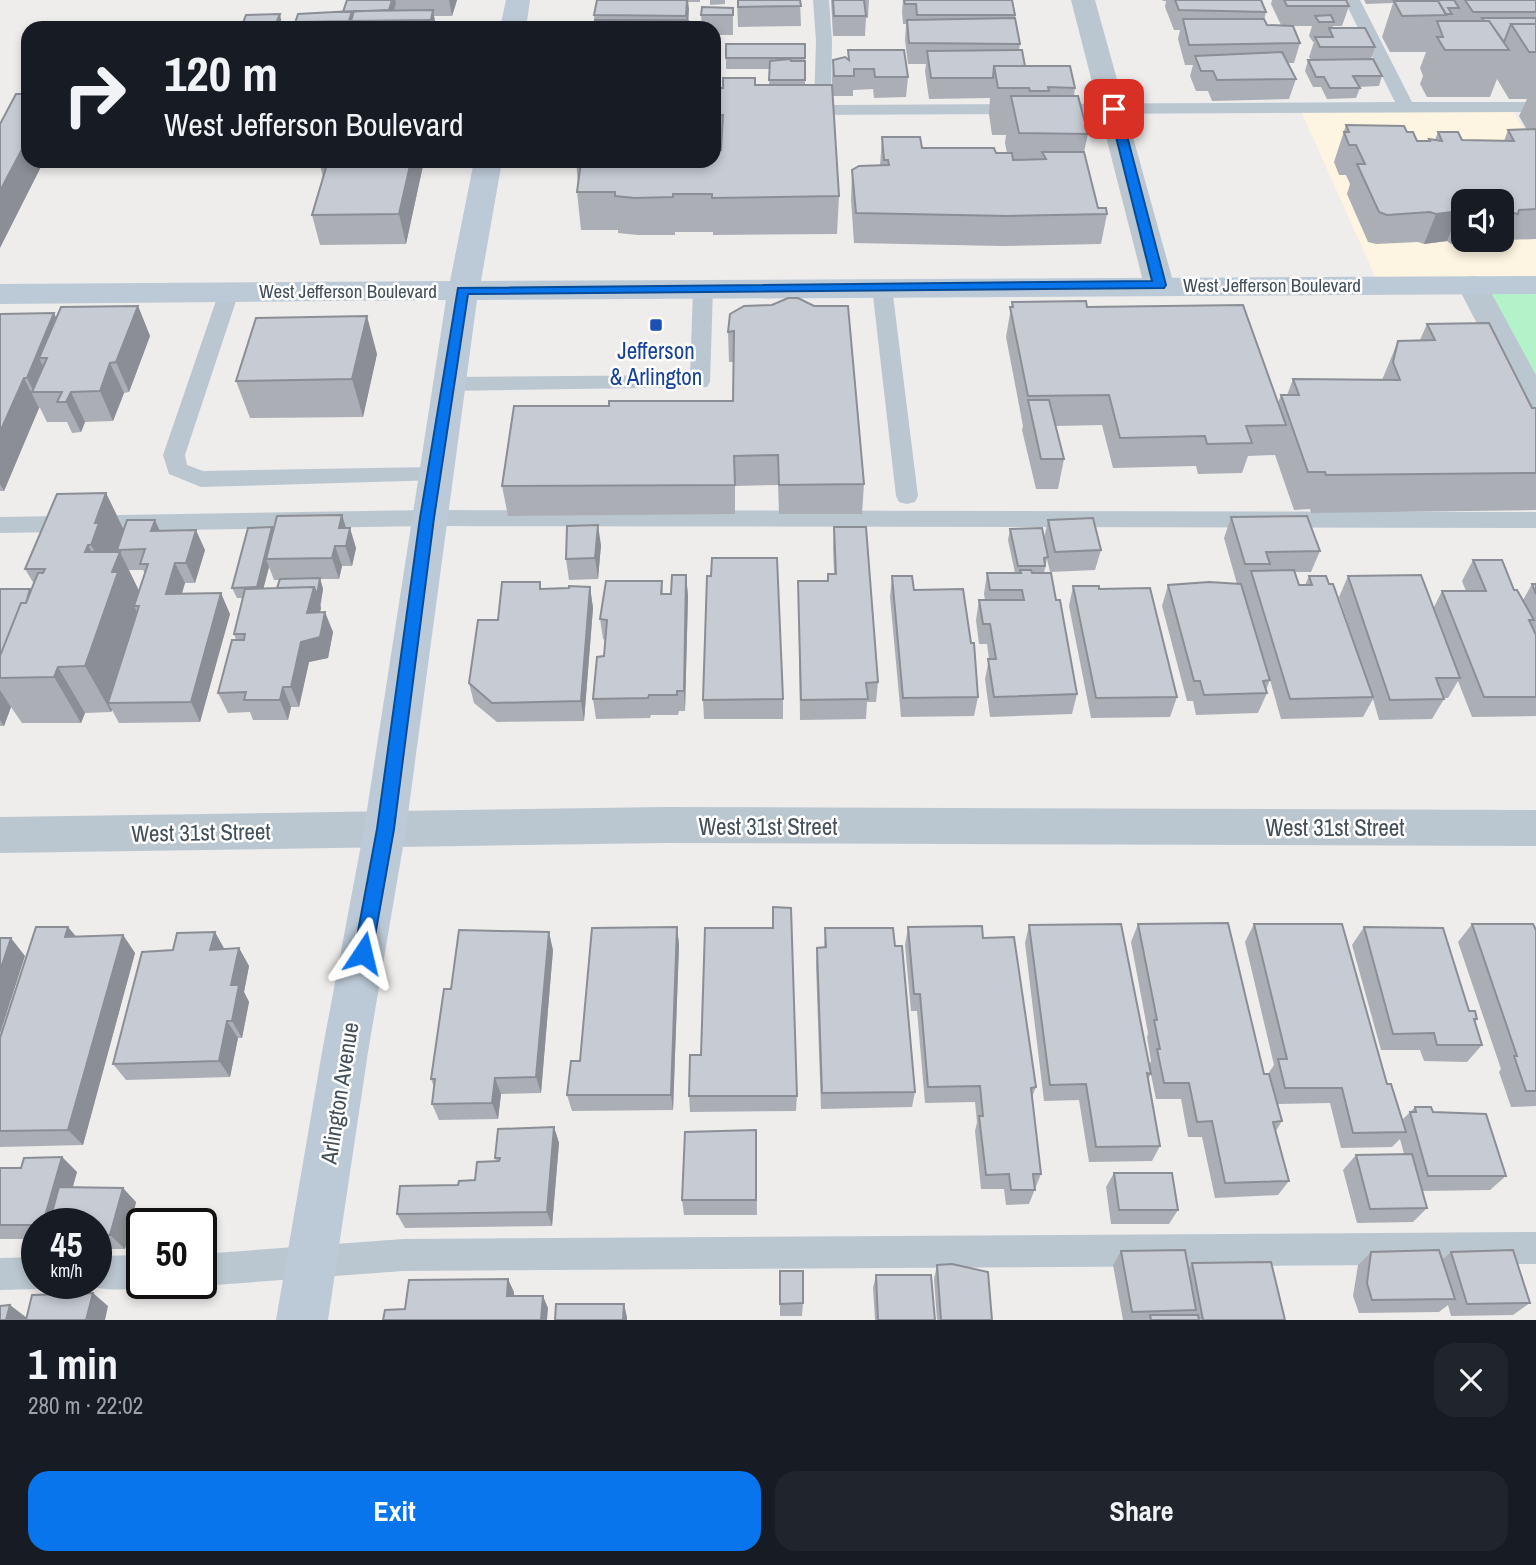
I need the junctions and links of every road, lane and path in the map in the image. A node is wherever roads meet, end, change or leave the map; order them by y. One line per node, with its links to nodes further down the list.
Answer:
1 (518, 0): 5 (main road)
2 (821, 0): 10 (lane)
3 (1083, 0): 8 (street)
4 (1352, 0): 7 (lane)
5 (514, 21)
6 (1536, 107): 7 (lane)
7 (1406, 108): 8 (lane)
8 (1114, 109): 10 (lane); 12 (street)
9 (781, 110): 10 (lane)
10 (822, 110)
11 (487, 168): 17 (main road, Arlington Avenue)
12 (1159, 285): 13 (main road, West Jefferson Boulevard); 15 (main road, West Jefferson Boulevard)
13 (1472, 285): 14 (main road, West Jefferson Boulevard); 21 (street)
14 (1536, 285)
15 (882, 287): 16 (main road, West Jefferson Boulevard); 23 (lane)
16 (703, 289): 17 (main road, West Jefferson Boulevard); 20 (lane)
17 (462, 290): 18 (main road, West Jefferson Boulevard); 20 (main road, Arlington Avenue)
18 (229, 292): 19 (main road, West Jefferson Boulevard); 22 (lane)
19 (0, 294)
20 (448, 384): 22 (main road, Arlington Avenue)
21 (1536, 405)
22 (433, 475): 24 (main road, Arlington Avenue)
23 (906, 496)
24 (427, 518): 25 (lane); 26 (lane); 28 (main road, Arlington Avenue)
25 (1536, 520)
26 (0, 525)
27 (1536, 828): 28 (street, West 31st Street)
28 (385, 829): 29 (street, West 31st Street); 31 (main road, Arlington Avenue)
29 (0, 835)
30 (1536, 1248): 31 (lane)
31 (312, 1263): 32 (lane); 35 (main road, Arlington Avenue)
32 (217, 1269)
33 (21, 1273): 34 (lane)
34 (0, 1274)
35 (302, 1320)

